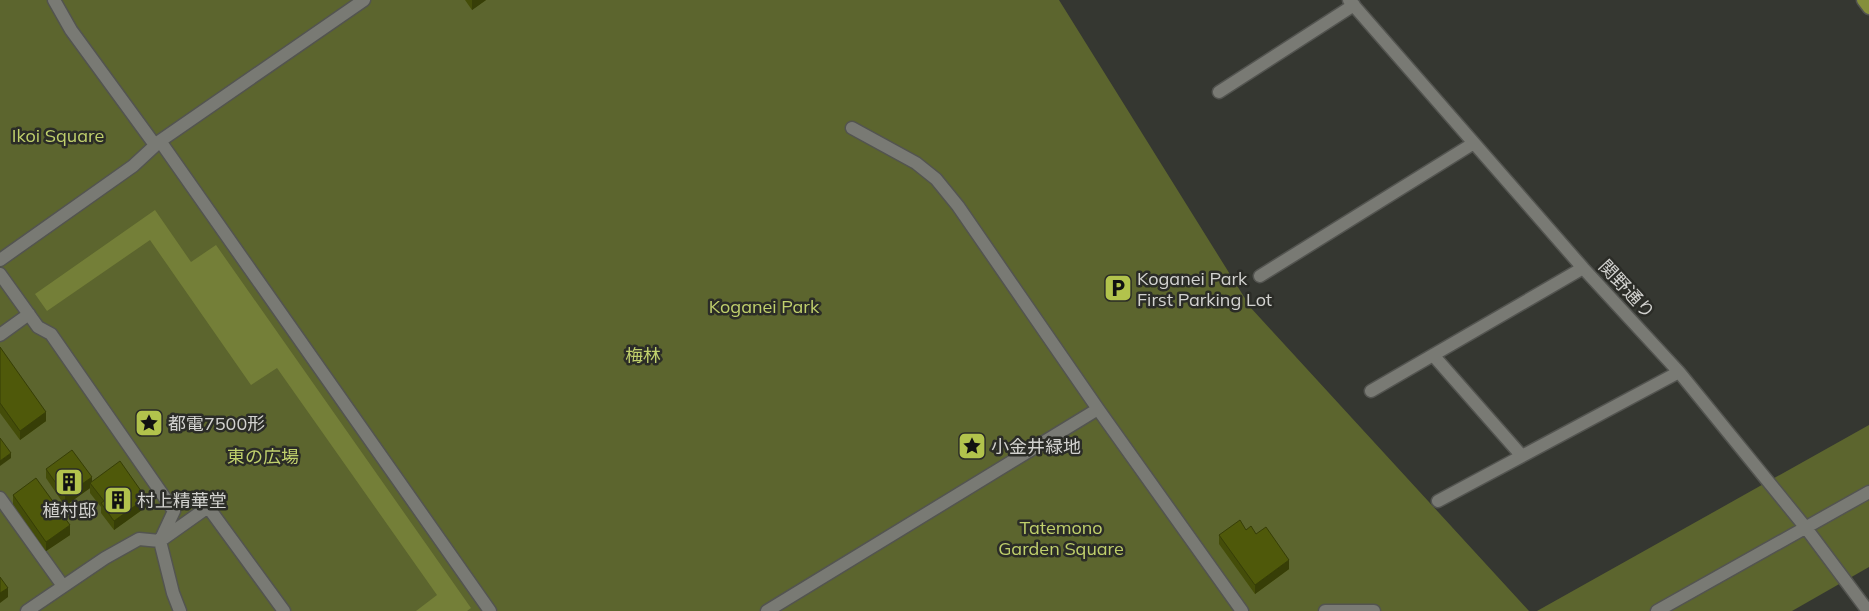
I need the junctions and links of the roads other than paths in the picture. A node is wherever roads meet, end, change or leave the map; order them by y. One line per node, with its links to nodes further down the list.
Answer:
1 (54, 0): 8 (street)
2 (364, 0): 8 (street)
3 (1863, 0): 5 (main road)
4 (1352, 3): 6 (street); 9 (street, 関野通り)
5 (1869, 8)
6 (1219, 92)
7 (852, 128): 19 (street)
8 (158, 143): 10 (street); 30 (street)
9 (1474, 143): 11 (street, 関野通り); 13 (street)
10 (0, 260)
11 (1584, 268): 16 (street); 17 (street, 関野通り)
12 (0, 274): 14 (street)
13 (1260, 276)
14 (29, 314): 15 (street); 25 (street)
15 (0, 335)
16 (1433, 355): 18 (street); 20 (street)
17 (1679, 372): 20 (street); 24 (street, 関野通り)
18 (1371, 391)
19 (1098, 409): 31 (street); 32 (street)
20 (1522, 455): 23 (street)
21 (1869, 492): 24 (street)
22 (0, 498): 26 (street)
23 (1438, 501)
24 (1806, 528): 35 (street); 36 (street, 関野通り)
25 (160, 542): 26 (street); 28 (street); 29 (street)
26 (63, 586): 27 (street)
27 (27, 611)
28 (180, 611)
29 (284, 611)
30 (490, 611)
31 (767, 611)
32 (1242, 611)
33 (1325, 611): 34 (street)
34 (1374, 611)
35 (1657, 611)
36 (1868, 611)

